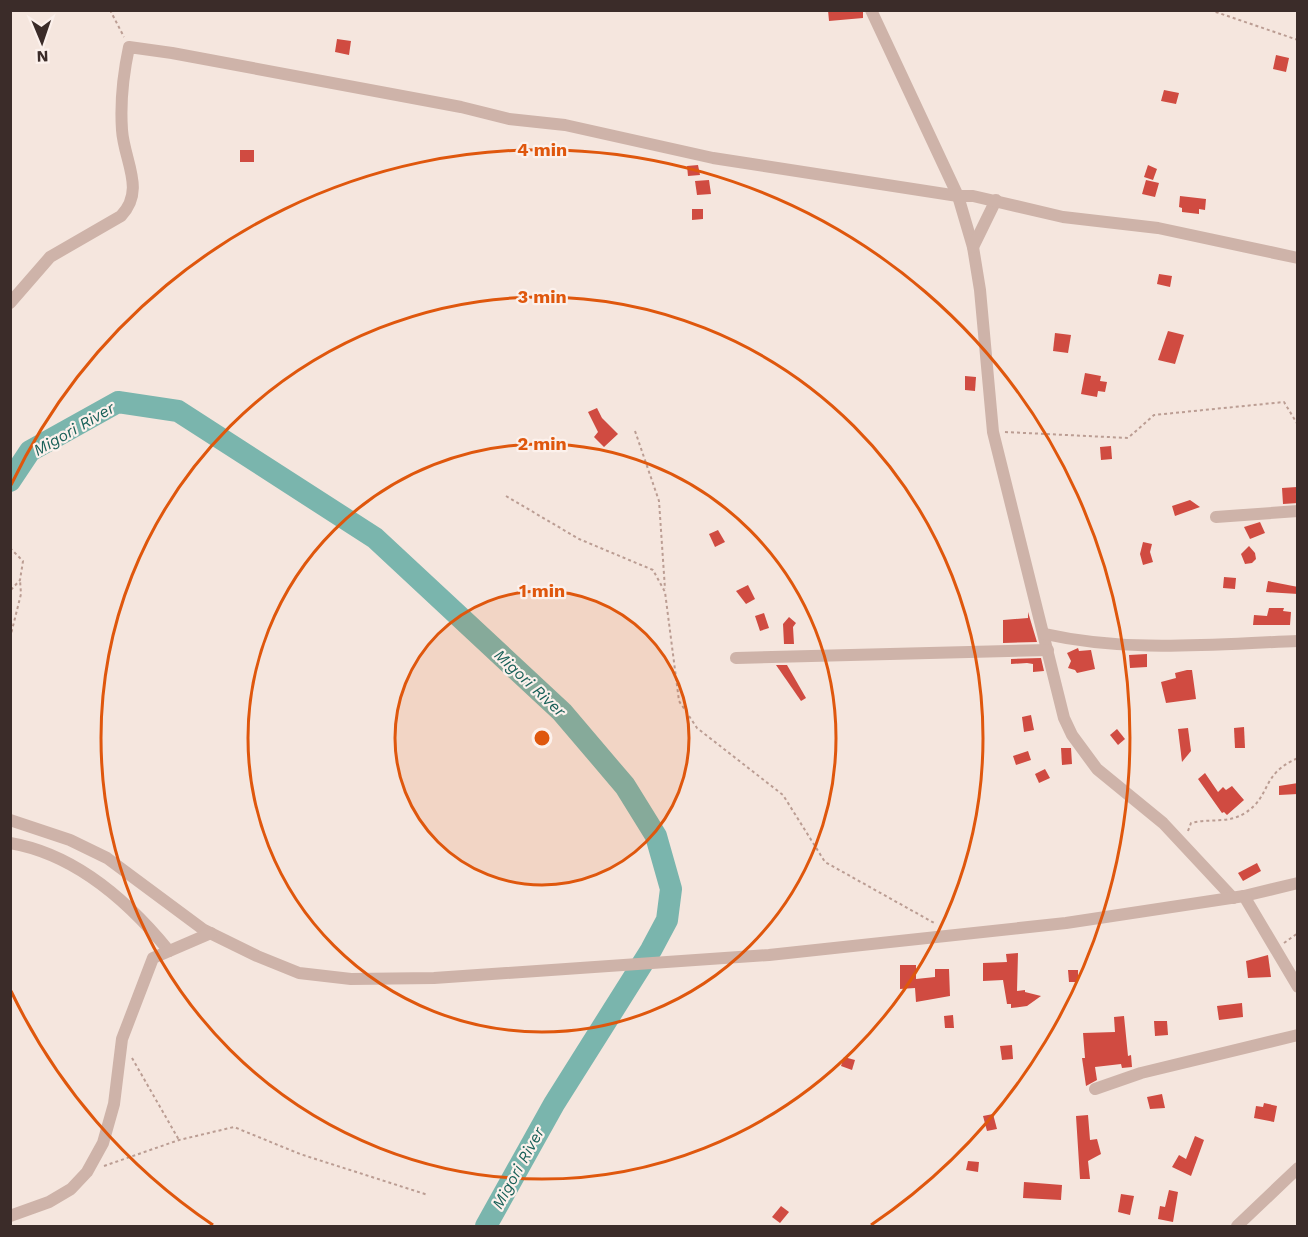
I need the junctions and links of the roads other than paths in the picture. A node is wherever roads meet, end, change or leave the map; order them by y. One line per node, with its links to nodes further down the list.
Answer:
1 (872, 10): 2 (street)
2 (958, 196): 3 (street); 4 (street); 6 (street)
3 (996, 200): 4 (street); 5 (street)
4 (973, 247): 9 (street)
5 (1298, 258)
6 (10, 303)
7 (1298, 511): 8 (street)
8 (1216, 517)
9 (1045, 634): 10 (street); 11 (street)
10 (1298, 640)
11 (1048, 650): 12 (street); 16 (street)
12 (736, 658)
13 (10, 820): 17 (street)
14 (10, 843): 18 (street)
15 (1298, 883): 16 (street)
16 (1238, 897): 17 (street); 19 (street)
17 (212, 933): 18 (street)
18 (168, 951): 23 (street)
19 (1298, 987)
20 (1298, 1035): 21 (street)
21 (1095, 1089)
22 (1298, 1168): 24 (street)
23 (10, 1216)
24 (1237, 1227)

